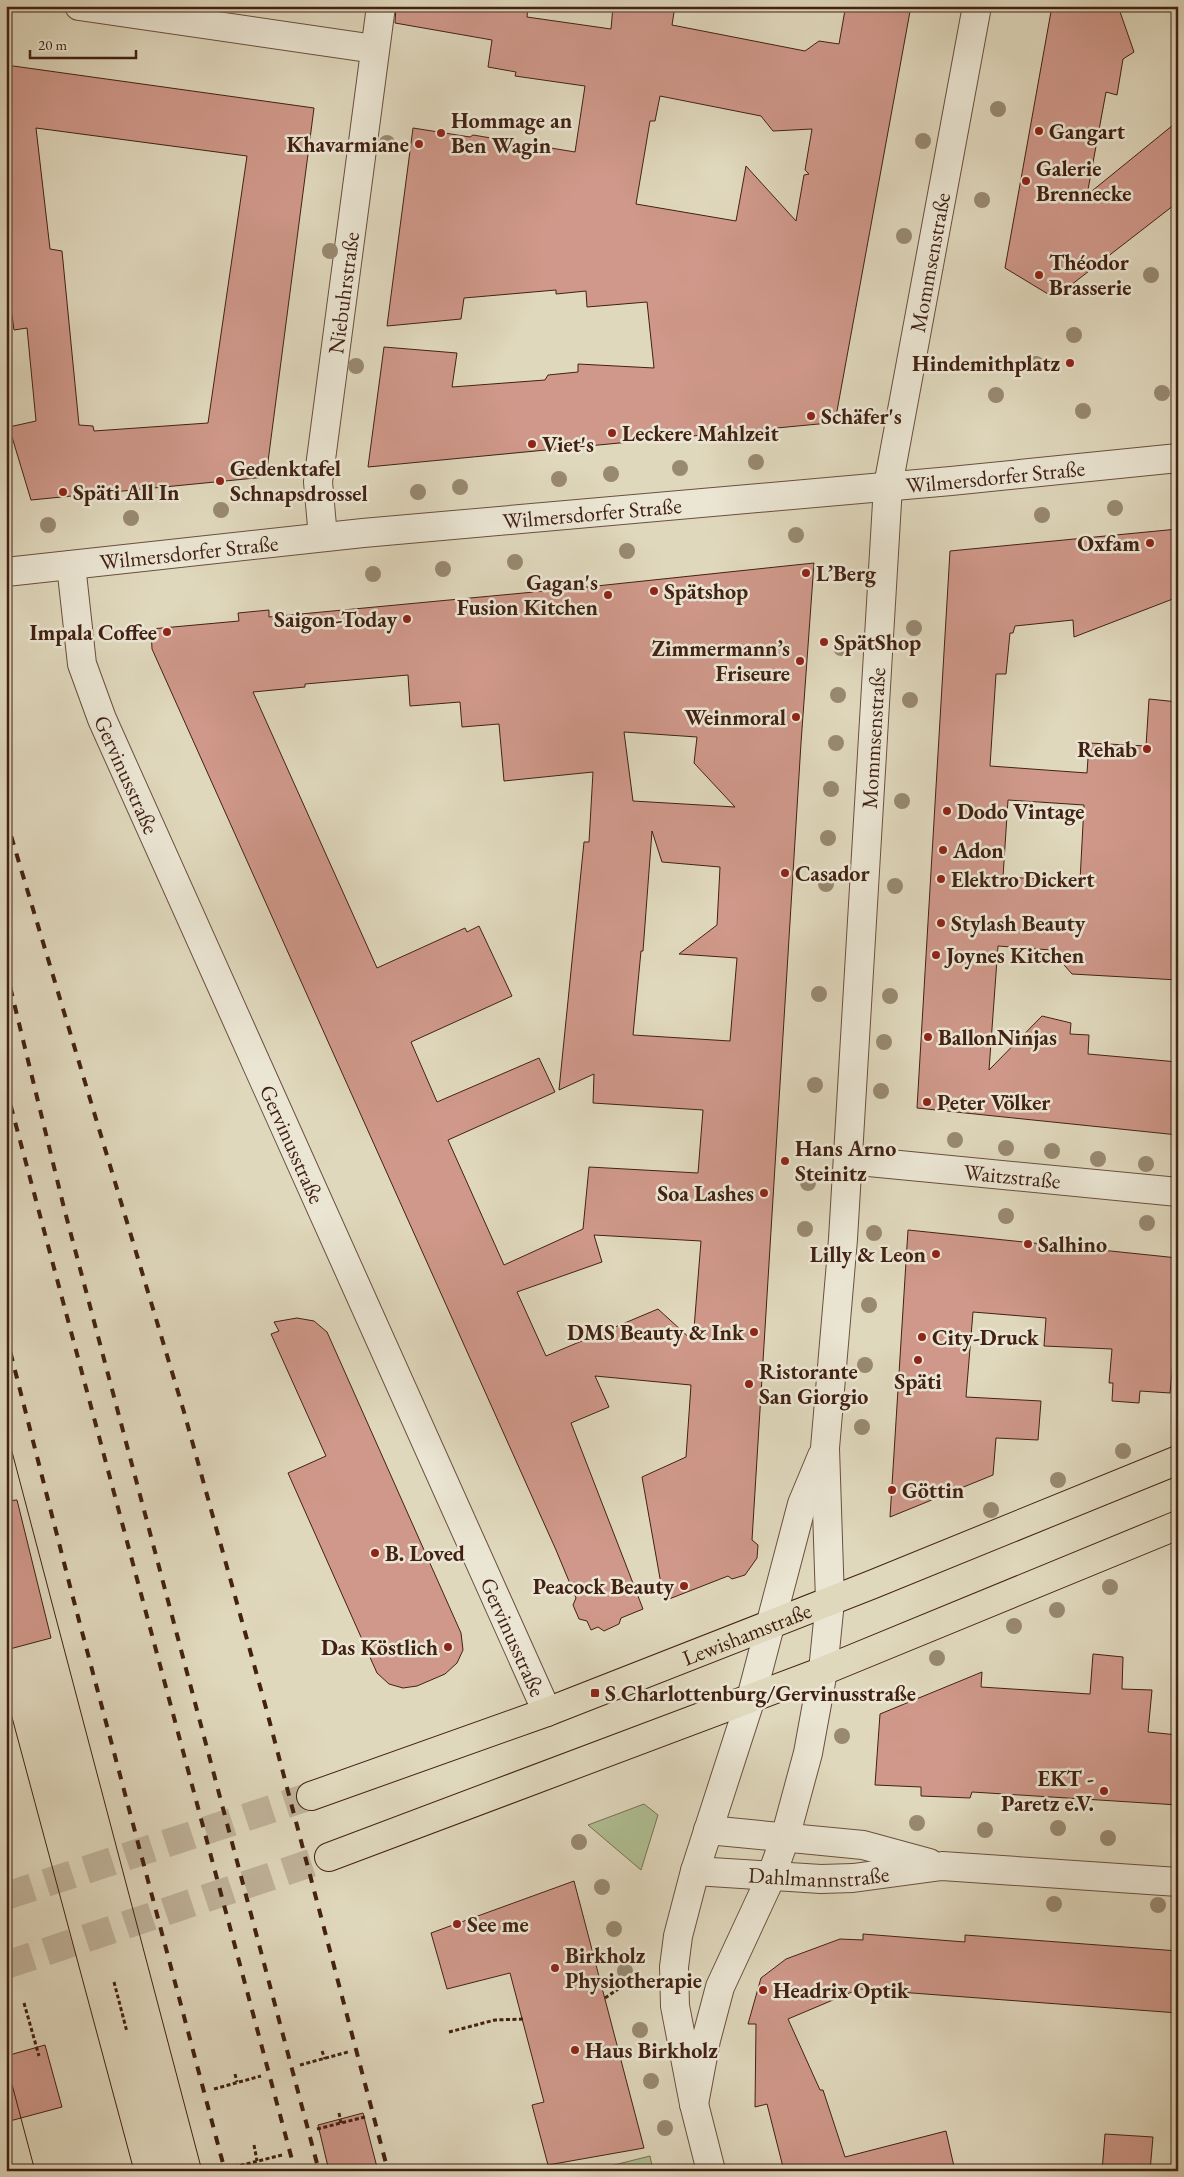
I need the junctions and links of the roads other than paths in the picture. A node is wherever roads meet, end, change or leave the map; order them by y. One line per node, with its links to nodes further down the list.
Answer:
1 (79, 6): 4 (street)
2 (381, 6): 4 (street, Niebuhrstraße)
3 (977, 6): 6 (street, Mommsenstraße)
4 (375, 49): 7 (street, Niebuhrstraße)
5 (1178, 458): 6 (street, Wilmersdorfer Straße)
6 (888, 486): 7 (street, Wilmersdorfer Straße); 10 (street, Mommsenstraße)
7 (322, 537): 8 (street, Wilmersdorfer Straße)
8 (71, 565): 9 (street, Wilmersdorfer Straße); 19 (street, Gervinusstraße)
9 (6, 572)
10 (848, 1160): 11 (street, Waitzstraße); 12 (street, Mommsenstraße)
11 (1178, 1192)
12 (825, 1448): 15 (street, Mommsenstraße); 16 (street, Mommsenstraße)
13 (1178, 1460): 15 (main road, Lewishamstraße)
14 (1178, 1525): 17 (main road)
15 (830, 1601): 16 (main road, Lewishamstraße); 17 (street, Mommsenstraße)
16 (770, 1625): 18 (street); 19 (main road, Lewishamstraße)
17 (823, 1670): 18 (main road); 22 (street)
18 (751, 1698): 21 (street); 23 (main road)
19 (548, 1712): 20 (main road, Lewishamstraße)
20 (311, 1796)
21 (708, 1830): 22 (street, Dahlmannstraße); 25 (street)
22 (785, 1838): 24 (street, Dahlmannstraße); 26 (street)
23 (328, 1857)
24 (942, 1866): 26 (street, Dahlmannstraße); 27 (street, Dahlmannstraße)
25 (695, 1871): 26 (street, Dahlmannstraße); 28 (street)
26 (771, 1877): 28 (street)
27 (1178, 1882)
28 (694, 2104): 29 (street)
29 (711, 2171)

